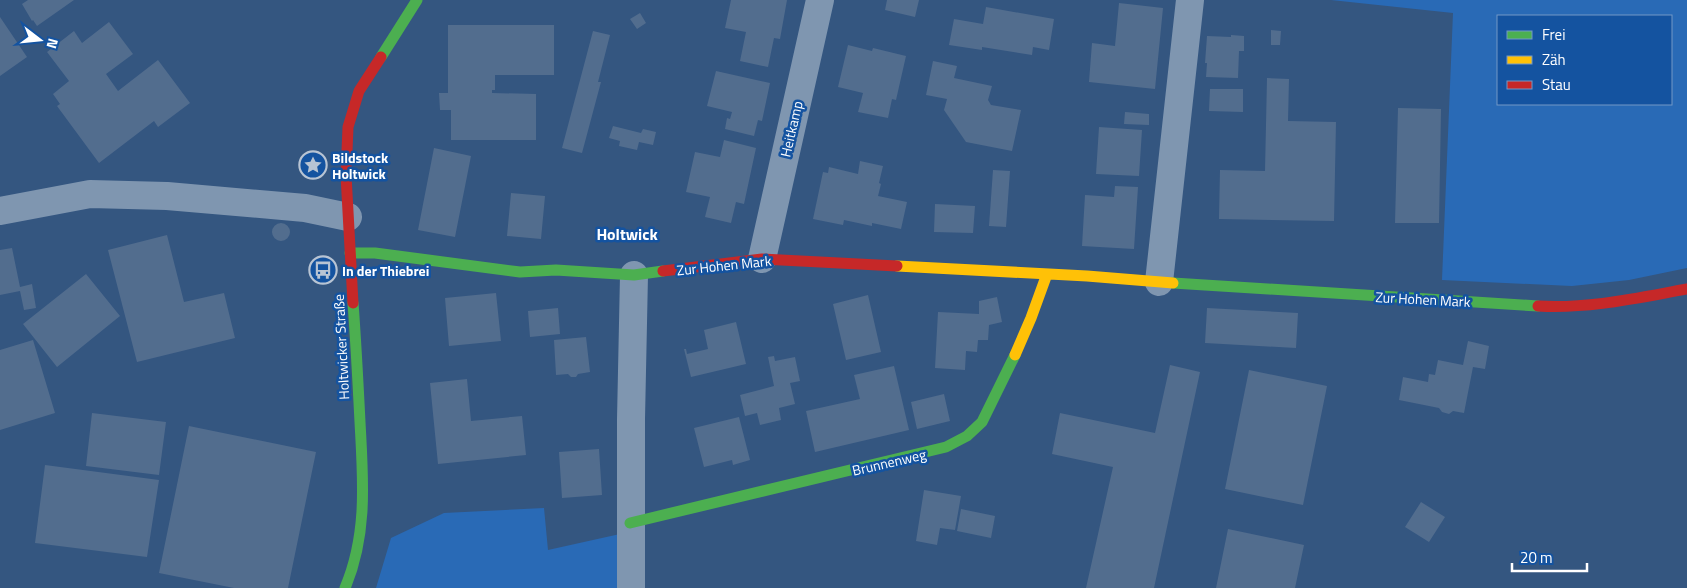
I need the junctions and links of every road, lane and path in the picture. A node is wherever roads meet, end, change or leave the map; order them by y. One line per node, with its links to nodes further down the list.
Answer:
1 (417, 0): 5 (street, Holtwicker Straße)
2 (820, 0): 7 (street, Heitkamp)
3 (1190, 0): 10 (street)
4 (0, 211): 5 (street)
5 (348, 216): 6 (street, Holtwicker Straße)
6 (350, 254): 9 (street, Zur Hohen Mark); 13 (street, Holtwicker Straße)
7 (762, 259): 8 (street, Zur Hohen Mark); 9 (street, Zur Hohen Mark)
8 (1047, 274): 10 (street, Zur Hohen Mark); 12 (street, Brunnenweg)
9 (634, 275): 12 (street)
10 (1158, 282): 11 (street, Zur Hohen Mark)
11 (1687, 289)
12 (630, 523): 14 (street)
13 (345, 588)
14 (631, 588)

